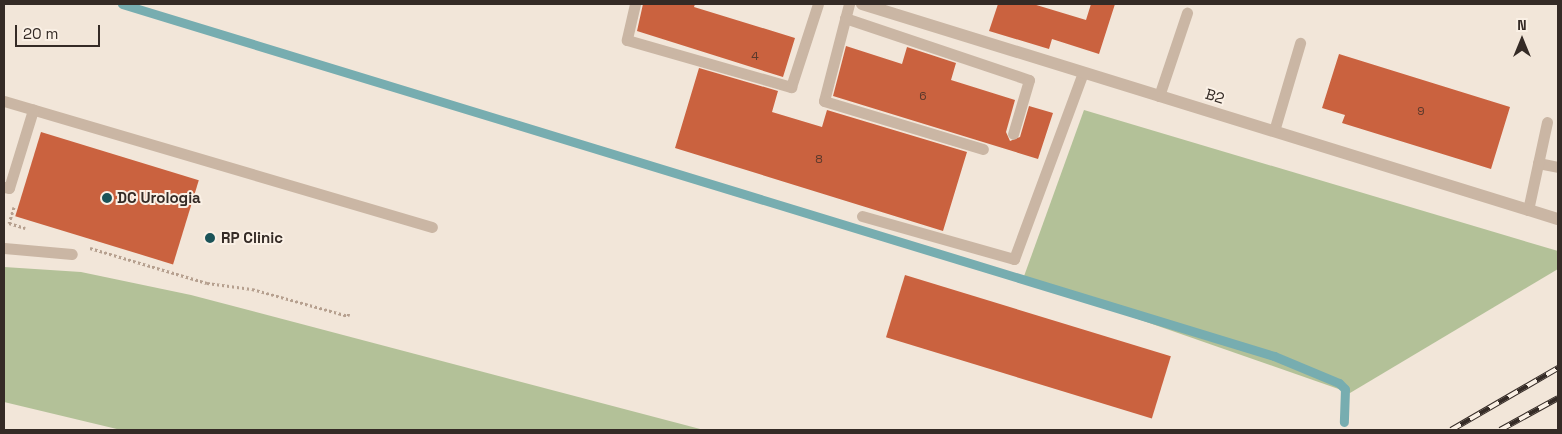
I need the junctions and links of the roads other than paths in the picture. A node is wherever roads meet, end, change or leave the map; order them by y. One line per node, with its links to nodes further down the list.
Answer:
1 (634, 4): 2 (lane)
2 (818, 4)
3 (848, 4): 6 (lane)
4 (862, 4): 8 (street, B2)
5 (1187, 13): 9 (lane)
6 (845, 18): 14 (lane); 15 (lane)
7 (1300, 43): 13 (lane)
8 (1083, 72): 9 (street, B2); 20 (lane)
9 (1160, 96): 13 (street, B2)
10 (4, 101): 11 (lane)
11 (33, 110): 18 (lane); 22 (lane)
12 (1547, 122): 16 (lane)
13 (1274, 131): 19 (street, B2)
14 (1013, 134)
15 (983, 149)
16 (1538, 163): 17 (lane); 19 (lane)
17 (1558, 168)
18 (4, 187)
19 (1528, 210): 21 (street, B2)
20 (862, 216)
21 (1558, 218)
22 (432, 227)
23 (4, 248): 24 (lane)
24 (72, 254)

